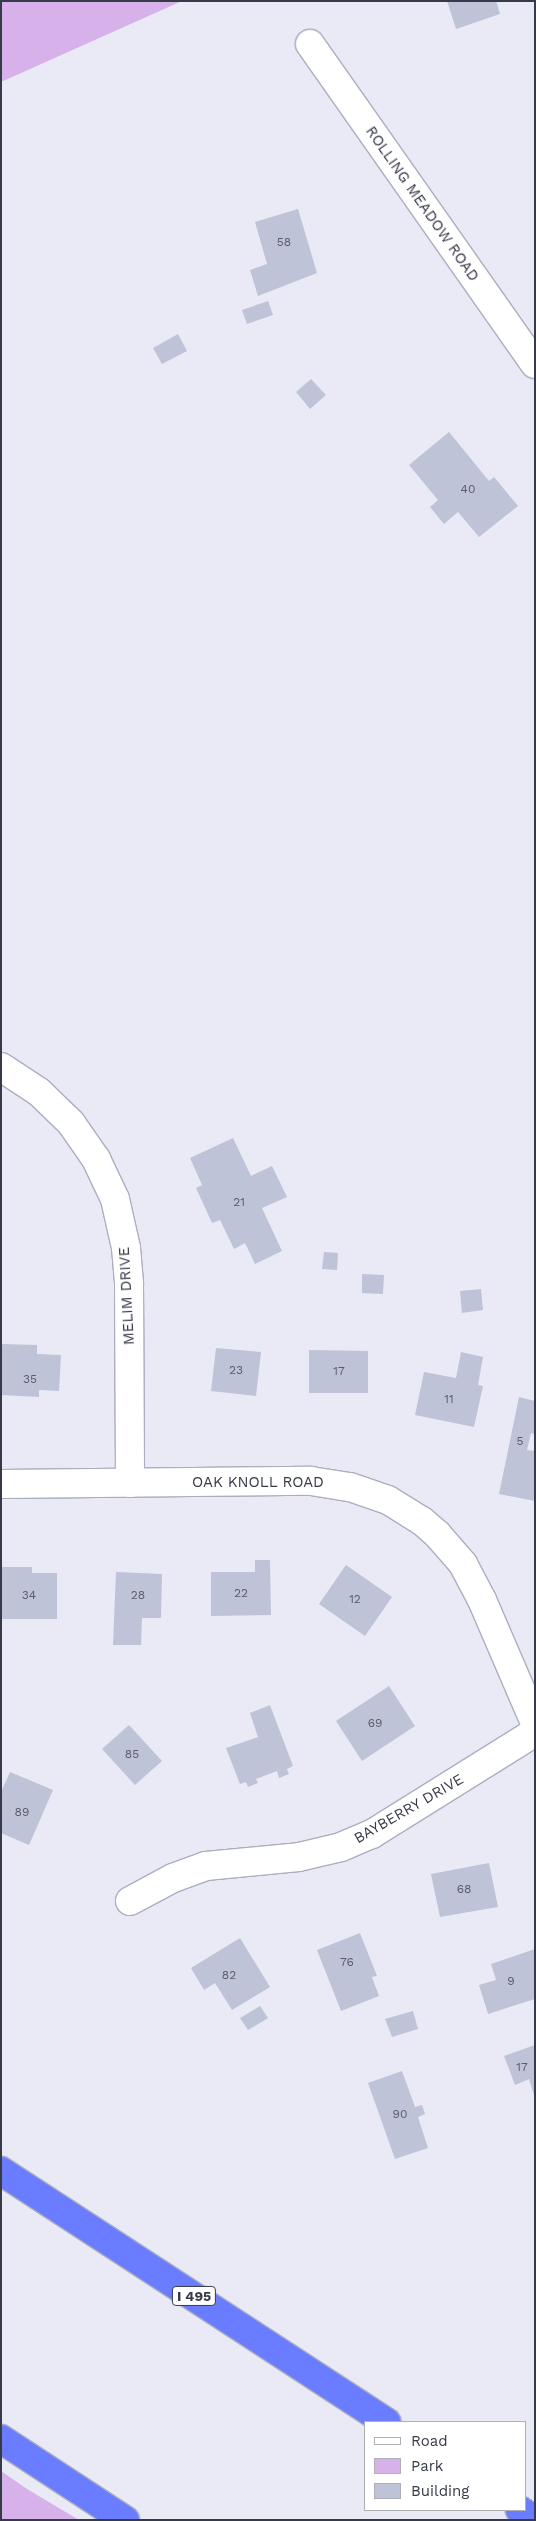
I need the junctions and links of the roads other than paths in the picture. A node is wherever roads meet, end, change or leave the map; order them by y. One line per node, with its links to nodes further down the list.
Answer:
1 (310, 44): 2 (street, ROLLING MEADOW ROAD)
2 (535, 364)
3 (1, 1067): 4 (street, MELIM DRIVE)
4 (130, 1483): 5 (street, OAK KNOLL ROAD); 6 (street, OAK KNOLL ROAD)
5 (1, 1484)
6 (535, 1723)
7 (535, 1732): 8 (street, BAYBERRY DRIVE)
8 (130, 1901)
9 (1, 2171): 10 (highway, I 495)
10 (384, 2421)
11 (1, 2439): 13 (highway)
12 (522, 2511): 14 (highway)
13 (125, 2520)
14 (535, 2520)

